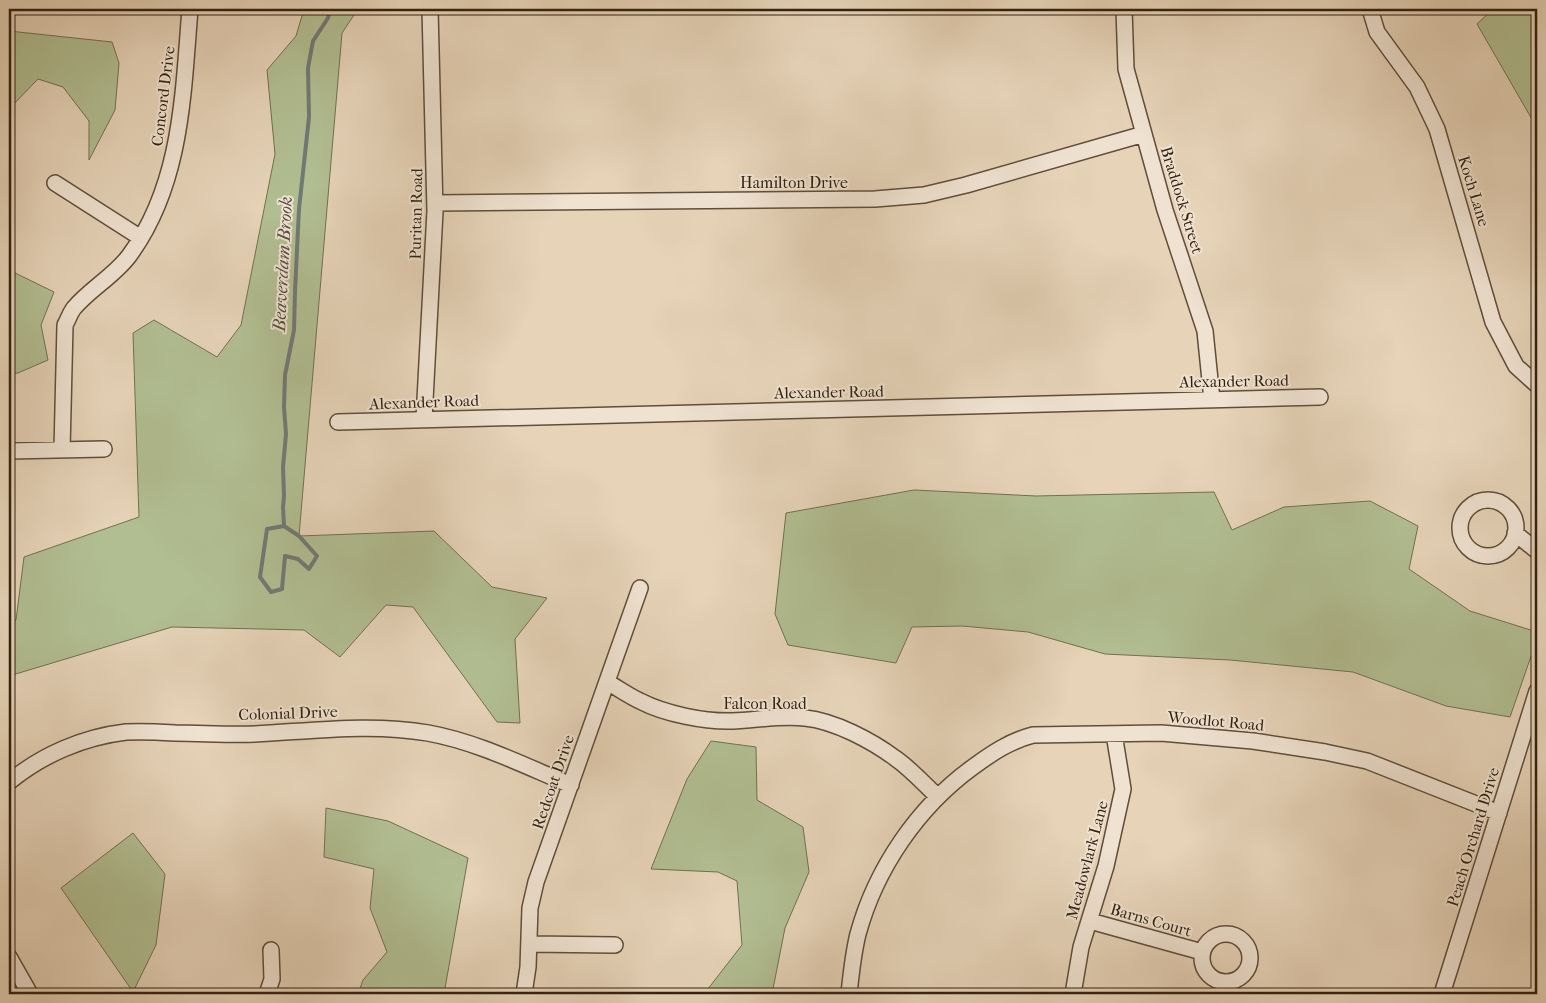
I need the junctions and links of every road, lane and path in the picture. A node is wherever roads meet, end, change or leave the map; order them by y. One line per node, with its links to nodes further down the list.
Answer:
1 (190, 9): 8 (street, Concord Drive)
2 (430, 9): 7 (street, Puritan Road)
3 (1124, 9): 5 (street, Braddock Street)
4 (1370, 9): 9 (street, Koch Lane)
5 (1144, 134): 7 (street, Hamilton Drive); 11 (street, Braddock Street)
6 (55, 183): 8 (street)
7 (435, 203): 12 (street, Puritan Road)
8 (141, 238): 15 (street, Concord Drive)
9 (1537, 385)
10 (1320, 397): 11 (street, Alexander Road)
11 (1212, 400): 12 (street, Alexander Road)
12 (424, 420): 13 (street, Alexander Road)
13 (338, 422)
14 (104, 449): 15 (street)
15 (62, 450): 16 (street)
16 (9, 451)
17 (1515, 533): 18 (street)
18 (1537, 551)
19 (640, 588): 20 (street, Redcoat Drive)
20 (607, 682): 24 (street, Redcoat Drive); 25 (street, Falcon Road)
21 (1537, 691): 26 (street, Peach Orchard Drive)
22 (1114, 734): 25 (street, Woodlot Road); 26 (street, Woodlot Road); 27 (street, Meadowlark Lane)
23 (9, 782): 24 (street, Colonial Drive)
24 (571, 785): 28 (street, Redcoat Drive)
25 (938, 797): 36 (street, Woodlot Road)
26 (1499, 813): 38 (street, Peach Orchard Drive)
27 (1090, 921): 31 (street, Barns Court); 37 (street, Meadowlark Lane)
28 (529, 944): 29 (street); 35 (street, Redcoat Drive)
29 (615, 945)
30 (271, 950): 34 (street)
31 (1202, 952)
32 (9, 957): 33 (street)
33 (30, 994)
34 (268, 994)
35 (524, 994)
36 (848, 994)
37 (1073, 994)
38 (1442, 994)

